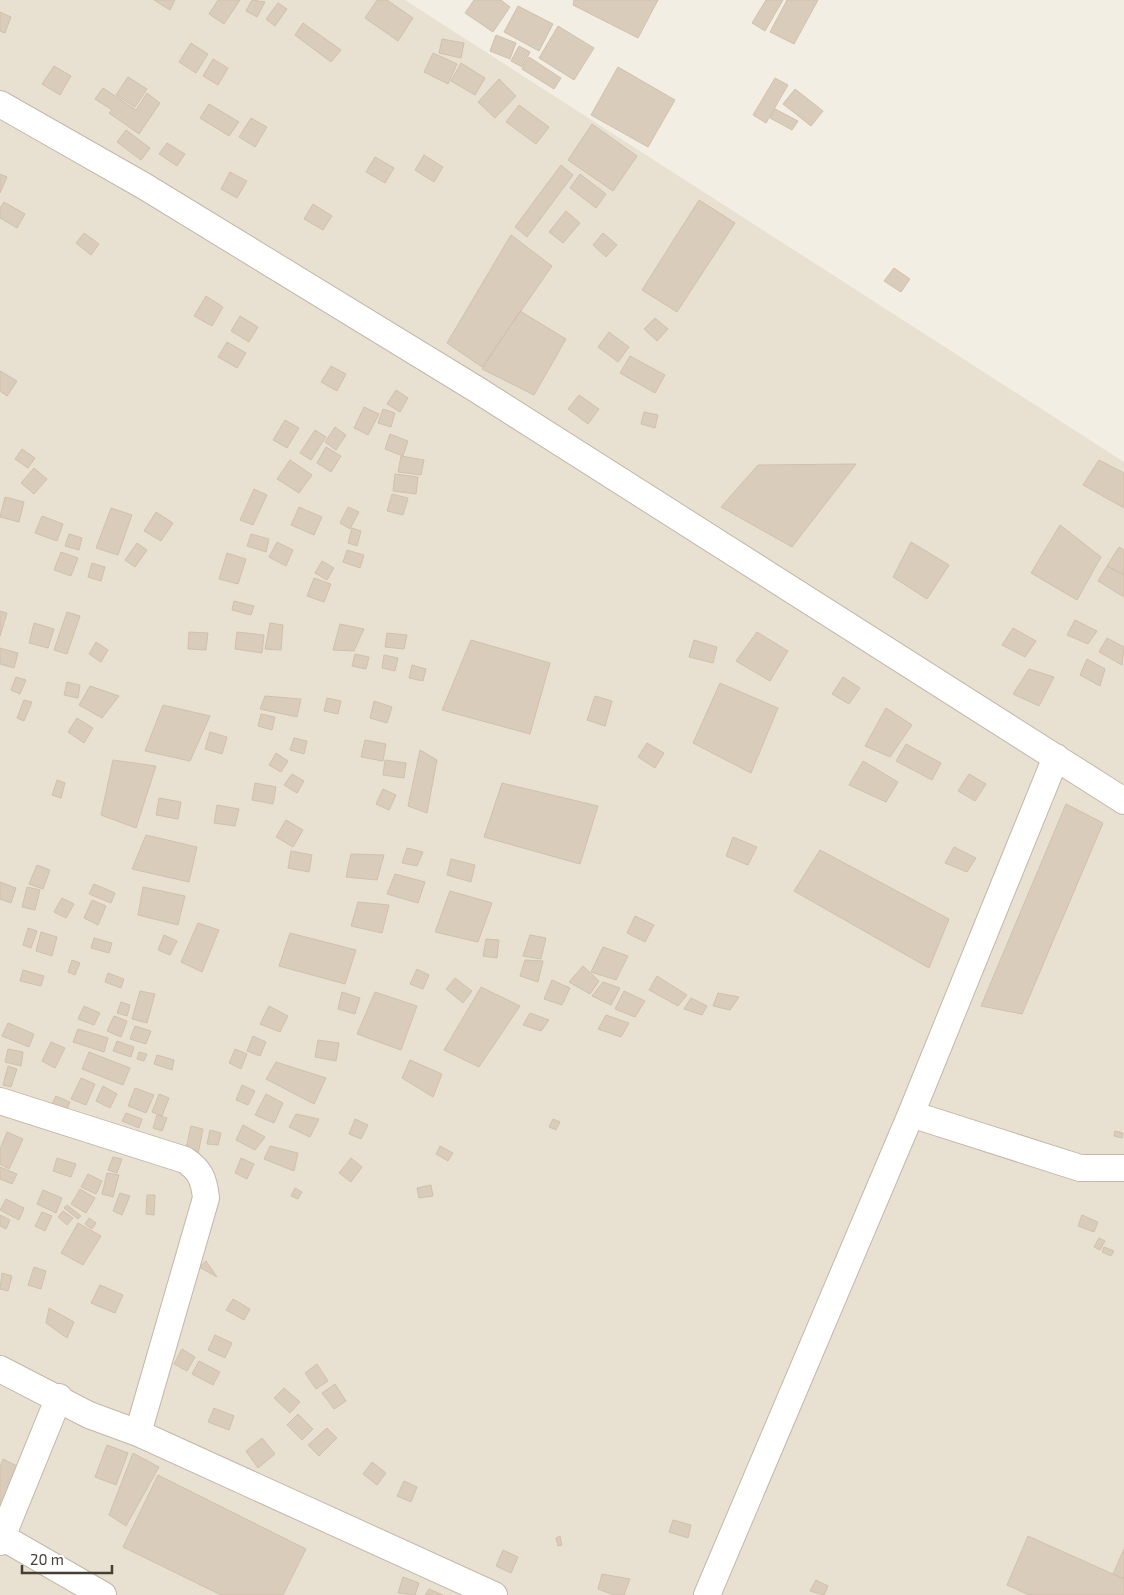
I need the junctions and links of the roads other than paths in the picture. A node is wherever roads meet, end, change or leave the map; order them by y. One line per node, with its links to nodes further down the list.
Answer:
1 (0, 104): 2 (street)
2 (1056, 757): 3 (street); 5 (street)
3 (1124, 801)
4 (0, 1101): 9 (street)
5 (911, 1114): 6 (street); 13 (street)
6 (1124, 1168)
7 (0, 1369): 8 (street)
8 (59, 1397): 9 (street); 10 (street)
9 (138, 1433): 12 (street)
10 (1, 1539): 11 (street)
11 (103, 1595)
12 (494, 1595)
13 (707, 1595)

